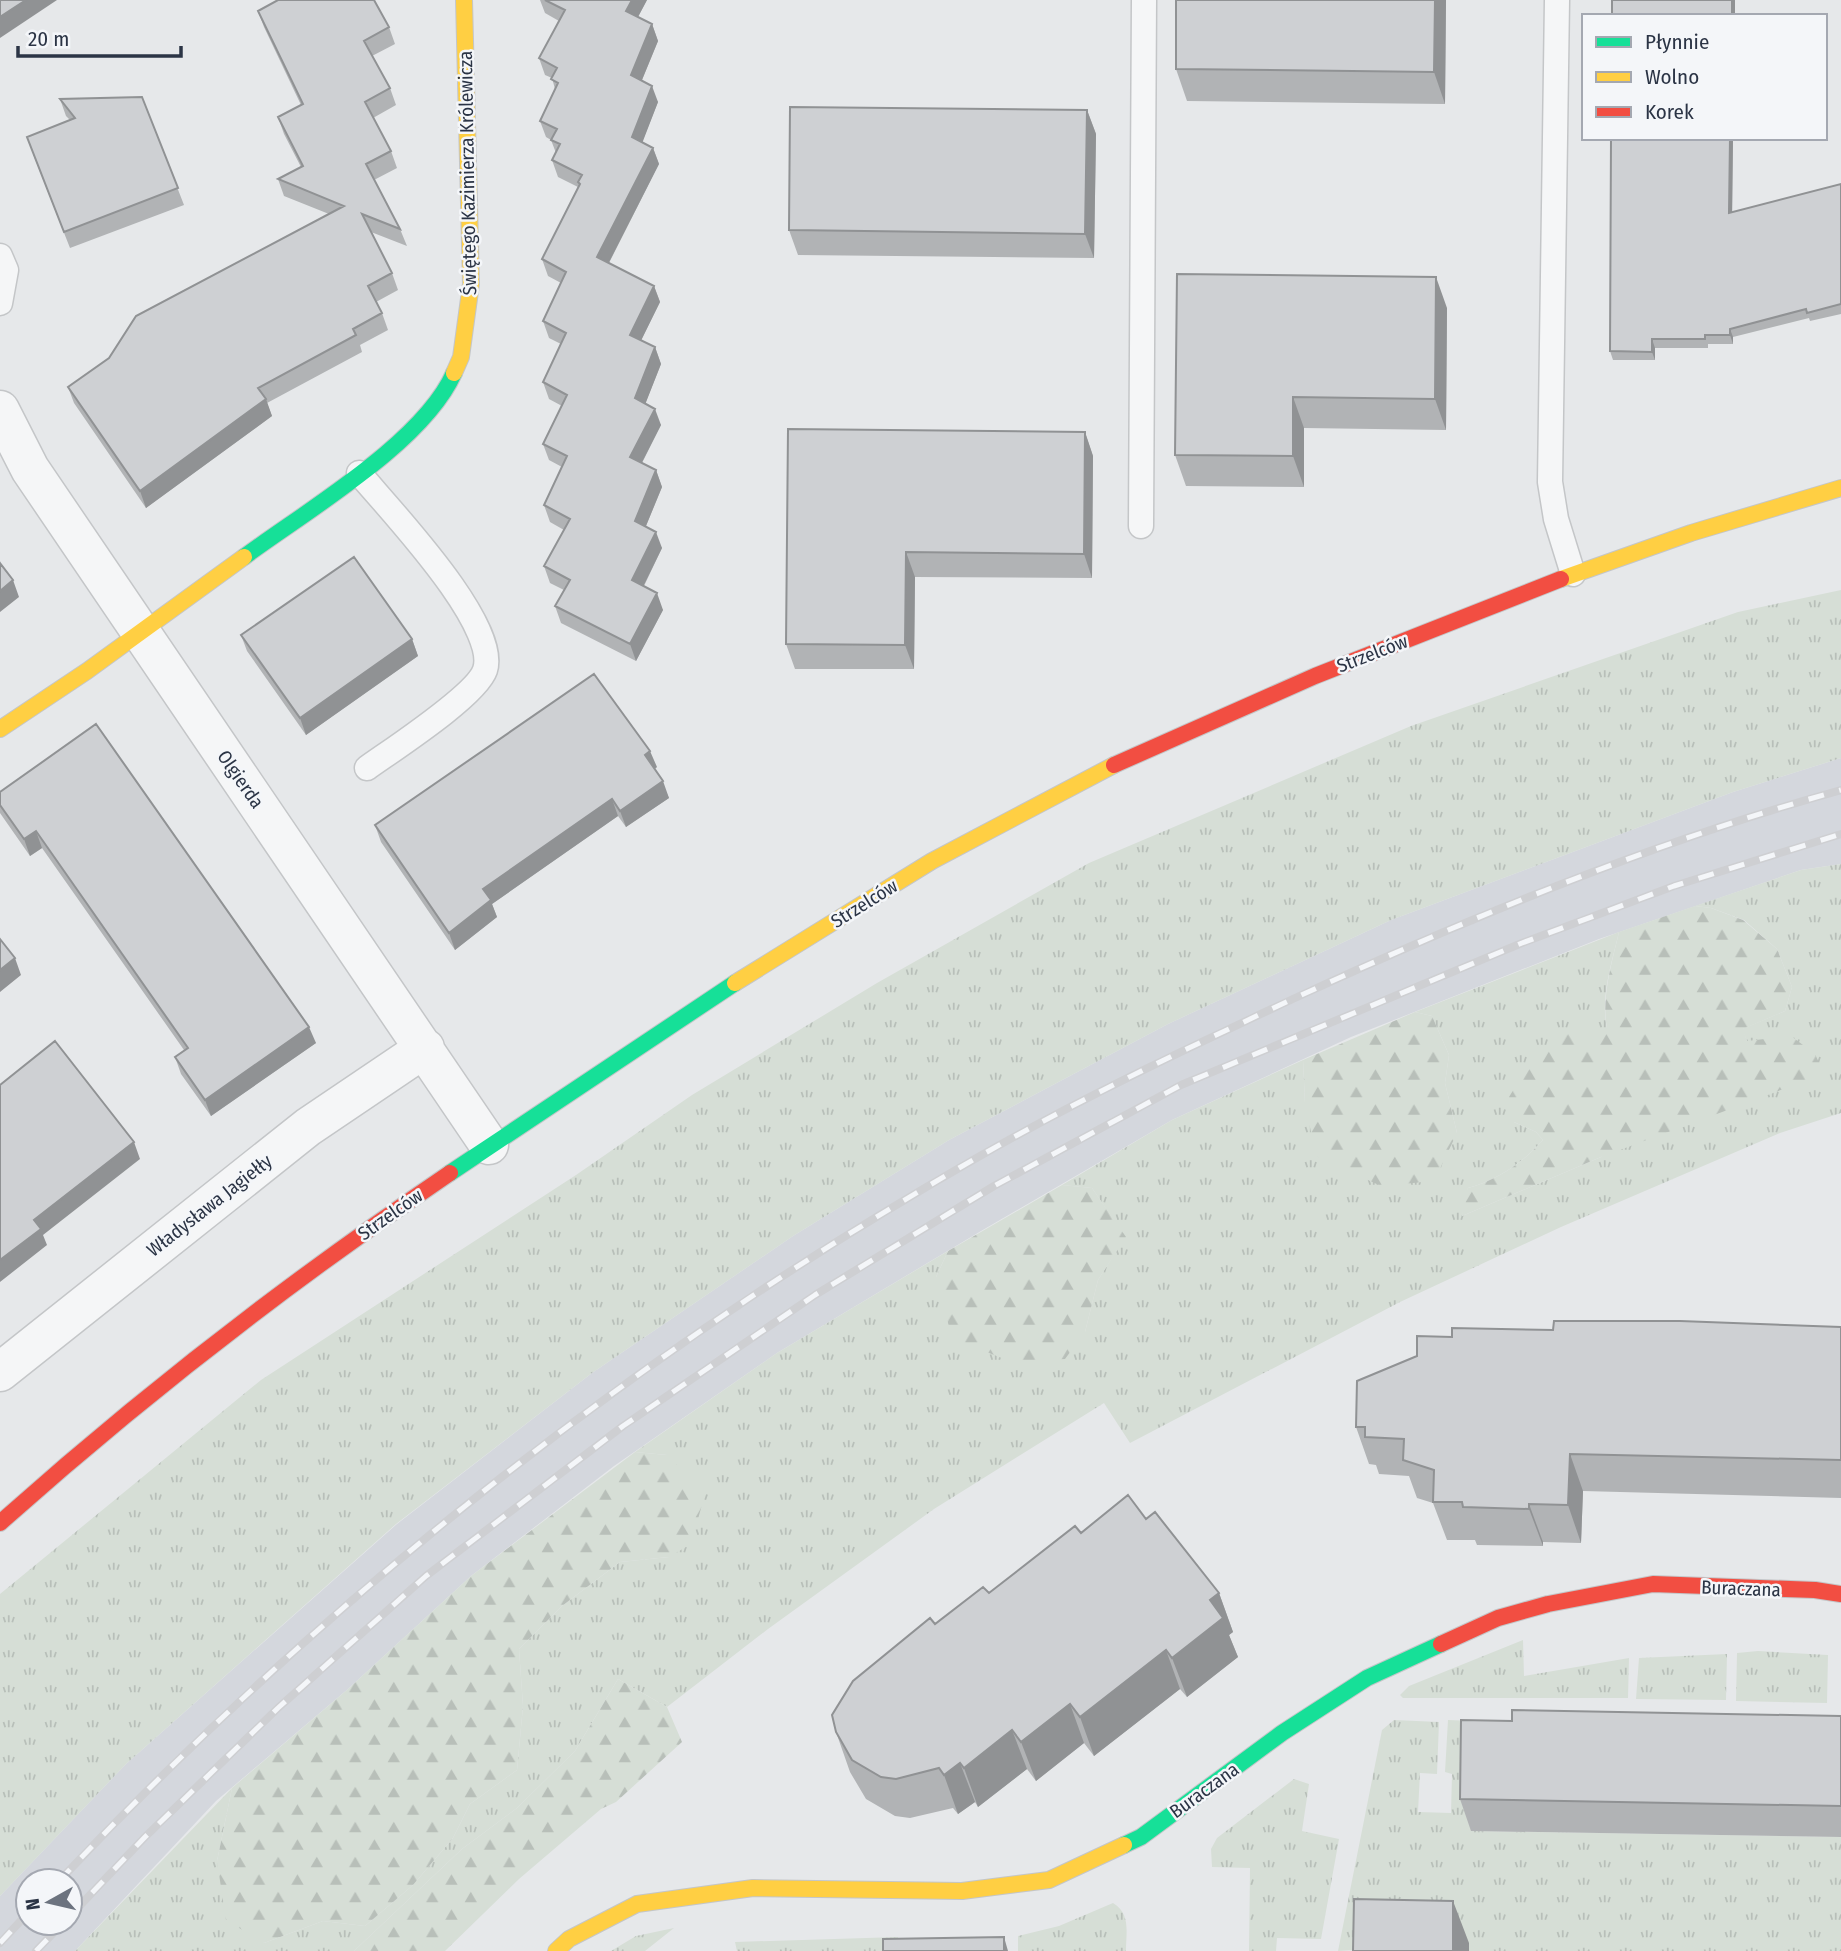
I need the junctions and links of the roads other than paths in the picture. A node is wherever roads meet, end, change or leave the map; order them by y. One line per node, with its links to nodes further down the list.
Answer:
1 (464, 0): 7 (street, Świętego Kazimierza Królewicza)
2 (1144, 0): 9 (lane)
3 (1557, 0): 10 (lane)
4 (0, 256): 5 (lane)
5 (0, 303)
6 (0, 410): 11 (street, Olgierda)
7 (359, 473): 11 (street, Świętego Kazimierza Królewicza); 13 (lane)
8 (1841, 488): 10 (street, Strzelców)
9 (1141, 526)
10 (1573, 574): 15 (street, Strzelców)
11 (139, 632): 12 (street, Świętego Kazimierza Królewicza); 14 (street, Olgierda)
12 (0, 729)
13 (367, 768)
14 (425, 1048): 15 (street, Olgierda); 16 (street, Władysława Jagiełły)
15 (489, 1145): 17 (street, Strzelców)
16 (0, 1372)
17 (0, 1523)
18 (1841, 1594): 19 (street, Buraczana)
19 (556, 1951)

